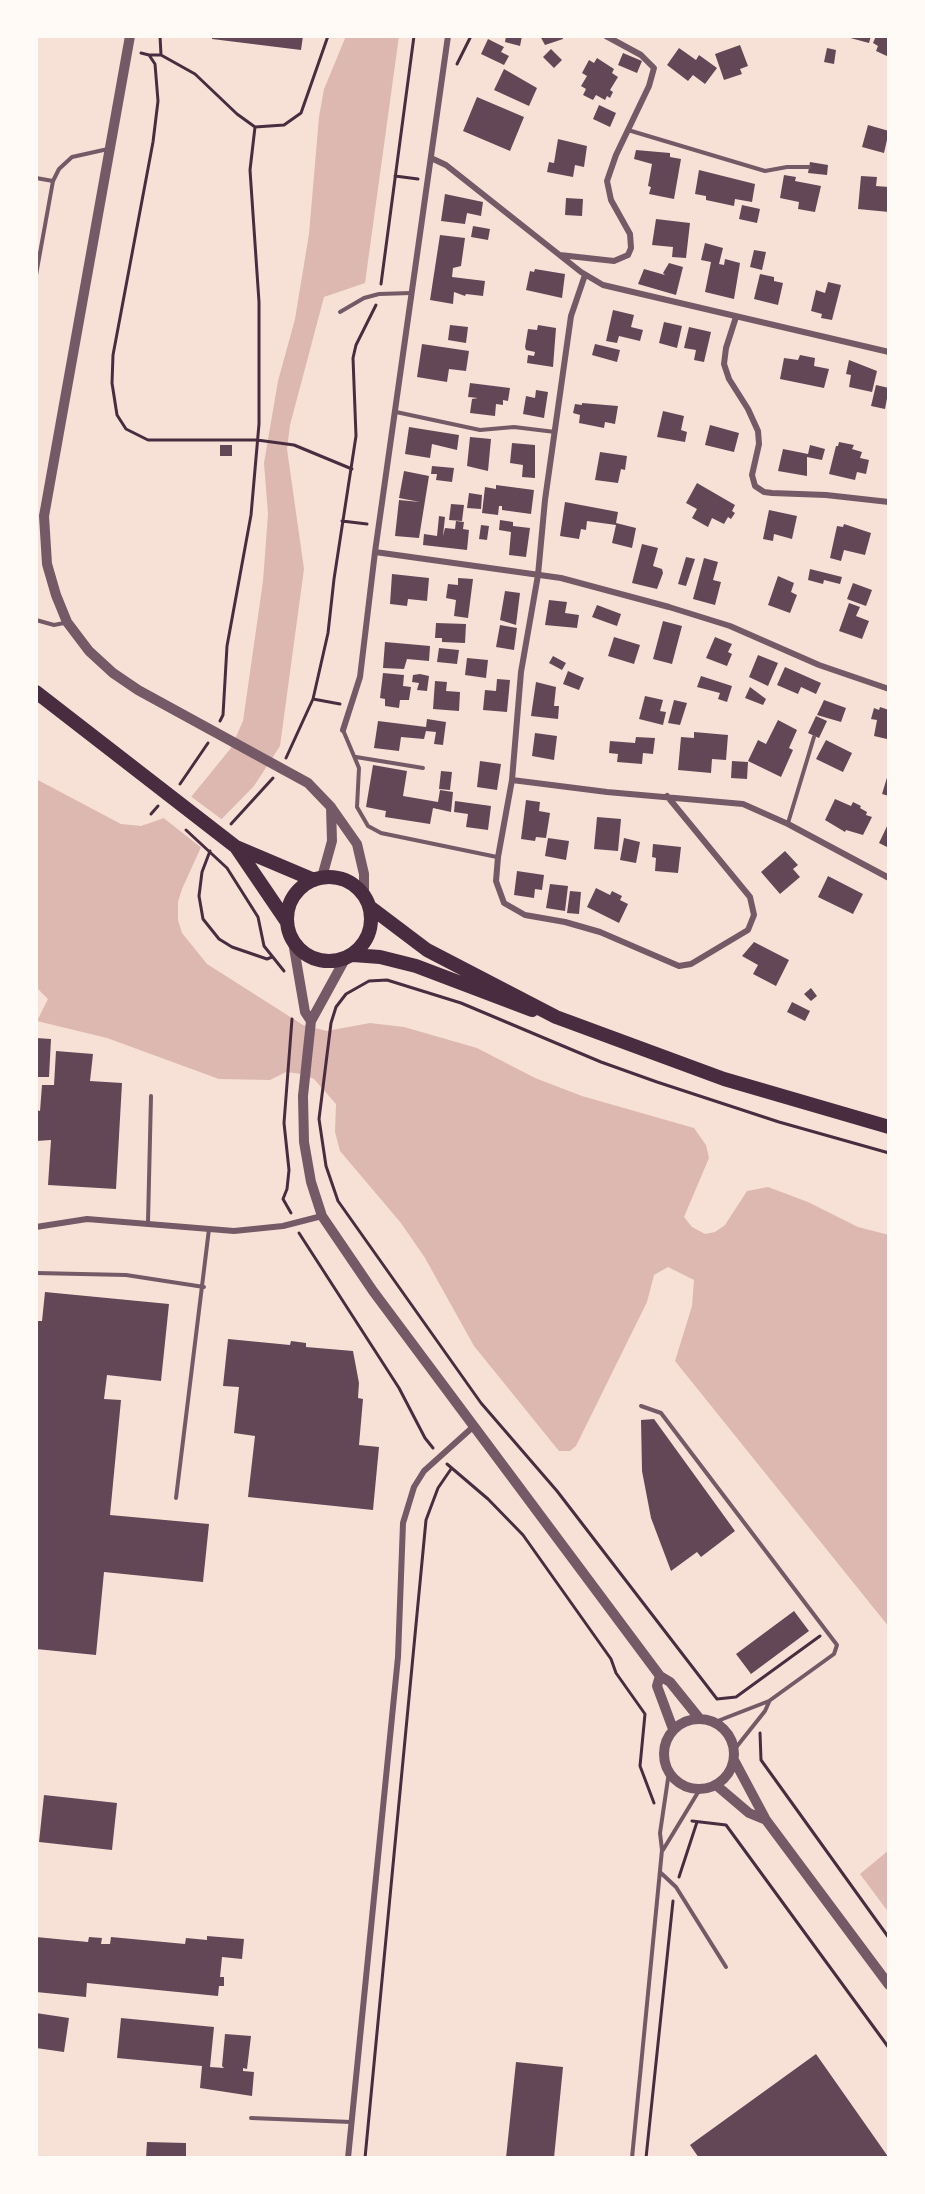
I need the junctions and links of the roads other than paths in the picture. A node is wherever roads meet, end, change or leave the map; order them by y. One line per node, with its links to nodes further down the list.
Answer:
1 (130, 36): 5 (street)
2 (448, 36): 6 (street)
3 (606, 36): 4 (street)
4 (627, 130): 7 (lane); 10 (street)
5 (109, 149): 9 (lane); 20 (street)
6 (431, 158): 10 (street); 13 (street)
7 (809, 167)
8 (36, 178): 9 (lane)
9 (53, 181): 11 (lane)
10 (560, 255): 12 (street)
11 (36, 275)
12 (585, 275): 15 (street); 18 (street)
13 (411, 293): 14 (lane); 17 (street)
14 (340, 312)
15 (736, 317): 16 (street); 19 (street)
16 (889, 352)
17 (396, 412): 18 (lane); 21 (street)
18 (555, 432): 22 (street)
19 (889, 502)
20 (40, 515): 24 (street)
21 (375, 552): 22 (street); 27 (street)
22 (538, 575): 25 (street); 31 (street)
23 (36, 620): 24 (lane)
24 (67, 622): 33 (street)
25 (889, 689)
26 (36, 692): 35 (highway)
27 (343, 730): 29 (lane)
28 (814, 737): 34 (lane)
29 (356, 757): 30 (lane); 36 (lane)
30 (423, 768)
31 (512, 780): 32 (street); 36 (street)
32 (667, 796): 34 (street); 36 (street)
33 (331, 807): 37 (street); 39 (street)
34 (788, 824): 38 (street)
35 (236, 848): 37 (highway); 40 (highway)
36 (498, 857)
37 (318, 878): 39 (highway); 40 (highway)
38 (889, 878)
39 (367, 901): 42 (highway); 43 (highway)
40 (287, 921): 41 (highway)
41 (293, 942): 42 (highway); 44 (street)
42 (349, 957): 43 (highway); 44 (street)
43 (540, 1010): 46 (highway)
44 (311, 1021): 47 (street)
45 (151, 1096): 48 (lane)
46 (889, 1127)
47 (322, 1216): 50 (street); 54 (street)
48 (148, 1222): 49 (street); 50 (street)
49 (36, 1227)
50 (209, 1228): 52 (lane)
51 (36, 1273): 52 (lane)
52 (204, 1287): 55 (lane)
53 (641, 1406): 57 (lane)
54 (474, 1426): 56 (street); 71 (street)
55 (176, 1498)
56 (660, 1676): 58 (street); 60 (street)
57 (769, 1701): 59 (lane); 61 (lane)
58 (699, 1718): 59 (street); 60 (street)
59 (715, 1722): 61 (street)
60 (673, 1730): 62 (street)
61 (734, 1755): 63 (street); 65 (street)
62 (669, 1772): 64 (street); 66 (lane)
63 (716, 1785): 64 (street); 65 (street)
64 (700, 1789): 66 (lane)
65 (766, 1820): 69 (street)
66 (662, 1851): 67 (lane)
67 (660, 1872): 68 (lane); 73 (lane)
68 (726, 1967)
69 (889, 1985)
70 (251, 2118): 71 (lane)
71 (351, 2122): 72 (street)
72 (348, 2158)
73 (632, 2158)

